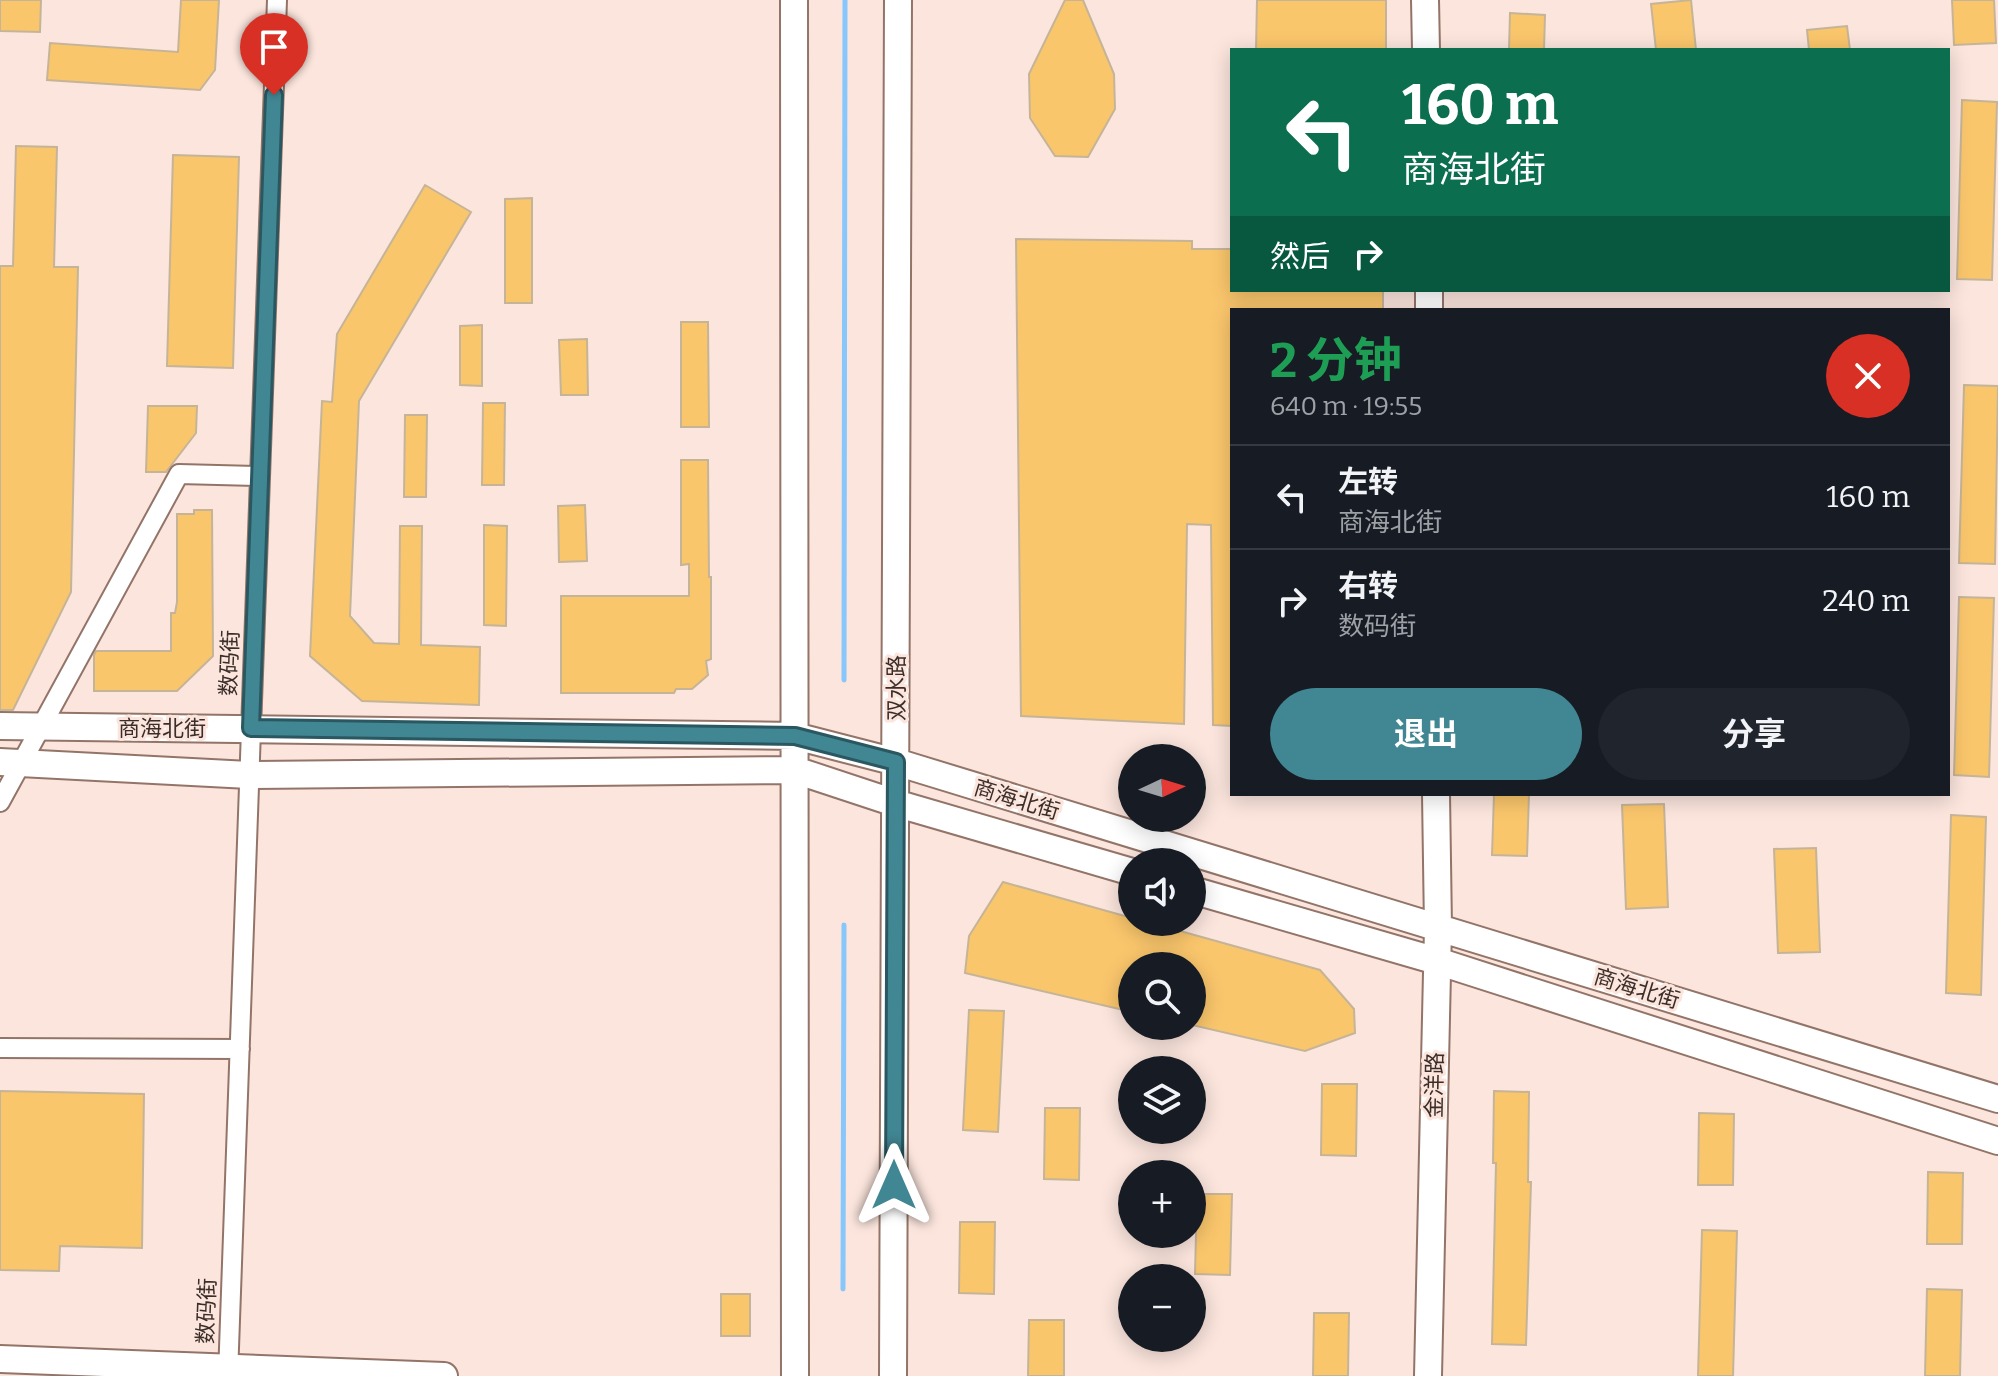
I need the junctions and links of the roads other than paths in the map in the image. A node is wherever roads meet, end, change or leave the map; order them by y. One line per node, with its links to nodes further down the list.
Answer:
1 (277, 0): 6 (street, 数码街)
2 (794, 0): 10 (main road)
3 (898, 0): 12 (main road, 双水路)
4 (1425, 0): 5 (main road)
5 (1426, 48)
6 (260, 476): 8 (street); 9 (street, 数码街)
7 (0, 726): 8 (main road, 商海北街)
8 (41, 727): 9 (main road, 商海北街); 11 (street)
9 (251, 728): 10 (main road, 商海北街); 14 (street, 数码街)
10 (795, 736): 12 (main road, 商海北街); 13 (main road)
11 (11, 762): 14 (main road, 商海北街); 16 (street)
12 (896, 762): 17 (main road, 双水路); 20 (main road, 商海北街)
13 (795, 770): 14 (main road, 商海北街); 17 (main road, 商海北街); 29 (main road)
14 (249, 775): 23 (street, 数码街)
15 (1436, 796): 20 (main road, 金洋路)
16 (0, 802)
17 (895, 803): 18 (main road, 商海北街); 30 (main road, 双水路)
18 (1118, 868)
19 (1206, 894): 21 (main road, 商海北街)
20 (1438, 928): 21 (main road, 金洋路); 24 (main road, 商海北街)
21 (1437, 961): 25 (main road, 商海北街); 31 (main road, 金洋路)
22 (0, 1048): 23 (street)
23 (240, 1049): 27 (street, 数码街)
24 (1998, 1099)
25 (1998, 1141)
26 (0, 1359): 27 (main road)
27 (228, 1372): 28 (main road)
28 (444, 1376)
29 (795, 1376)
30 (893, 1376)
31 (1428, 1376)

